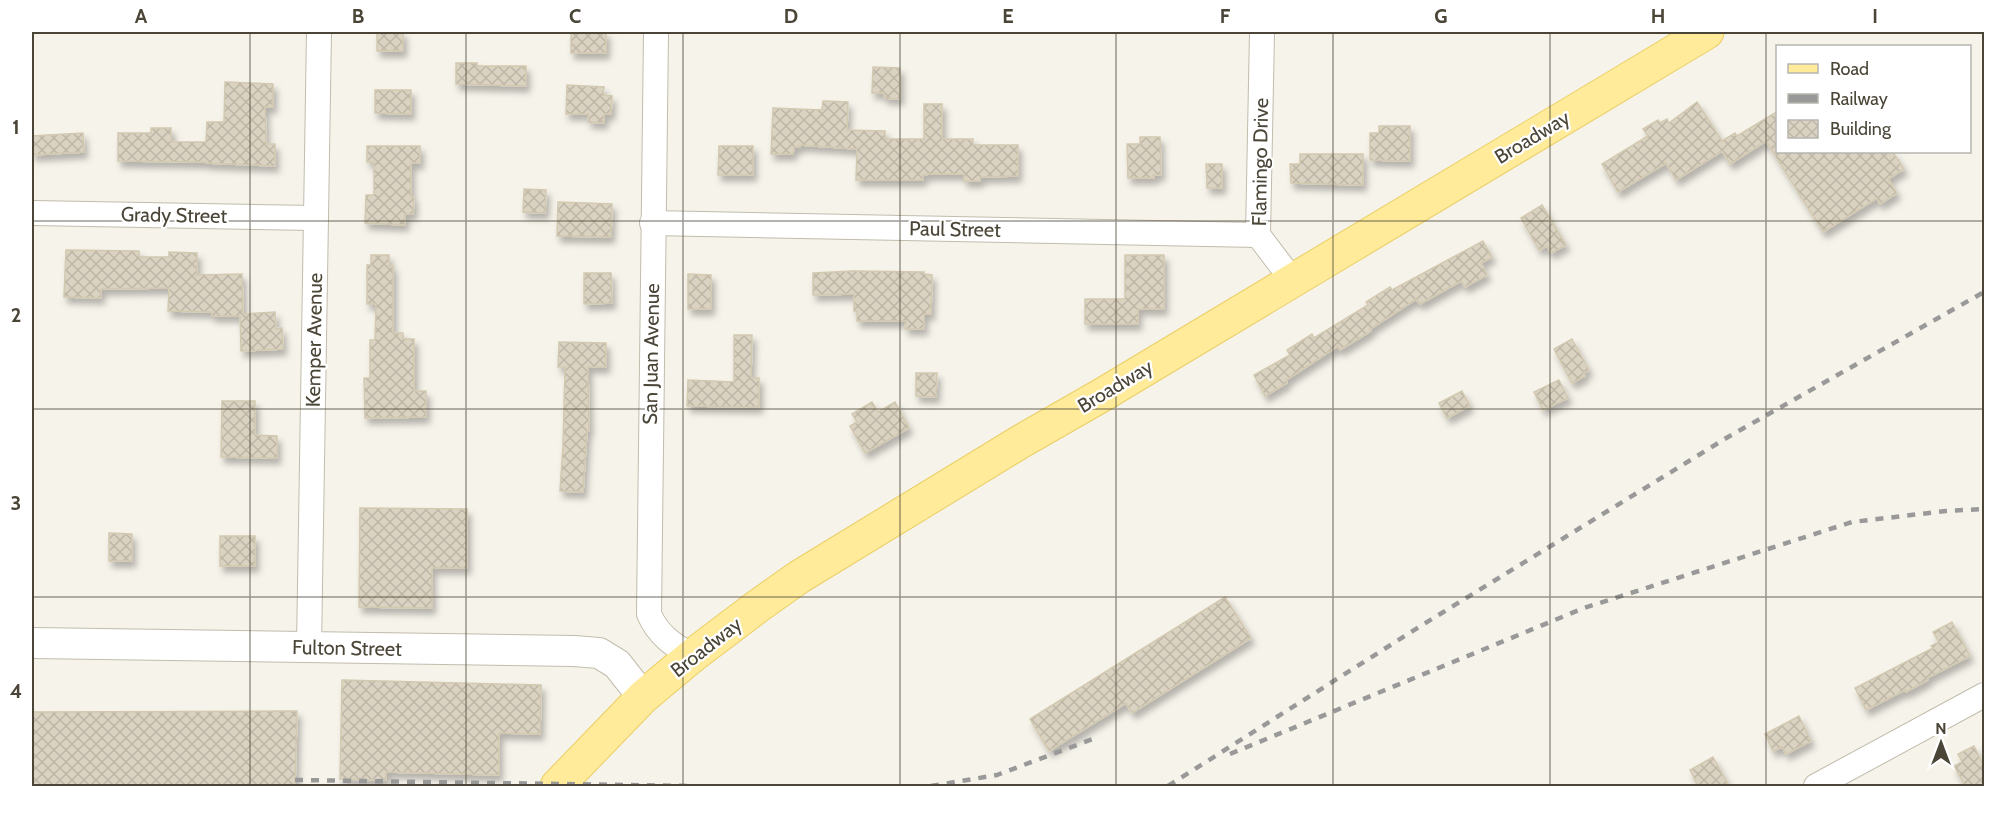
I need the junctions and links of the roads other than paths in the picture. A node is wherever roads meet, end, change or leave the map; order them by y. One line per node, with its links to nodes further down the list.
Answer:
1 (319, 32): 6 (street, Kemper Avenue)
2 (656, 32): 7 (street, San Juan Avenue)
3 (1262, 32): 8 (street, Flamingo Drive)
4 (1707, 32): 9 (main road, Broadway)
5 (32, 213): 6 (street, Grady Street)
6 (316, 218): 11 (street, Kemper Avenue)
7 (652, 223): 8 (street, Paul Street); 12 (street, San Juan Avenue)
8 (1258, 235): 9 (street, Flamingo Drive)
9 (1293, 281): 12 (main road, Broadway)
10 (32, 644): 11 (street, Fulton Street)
11 (309, 648): 14 (street, Fulton Street)
12 (693, 656): 14 (main road, Broadway)
13 (1984, 694): 16 (street)
14 (643, 697): 15 (main road, Broadway)
15 (557, 786)
16 (1816, 786)

